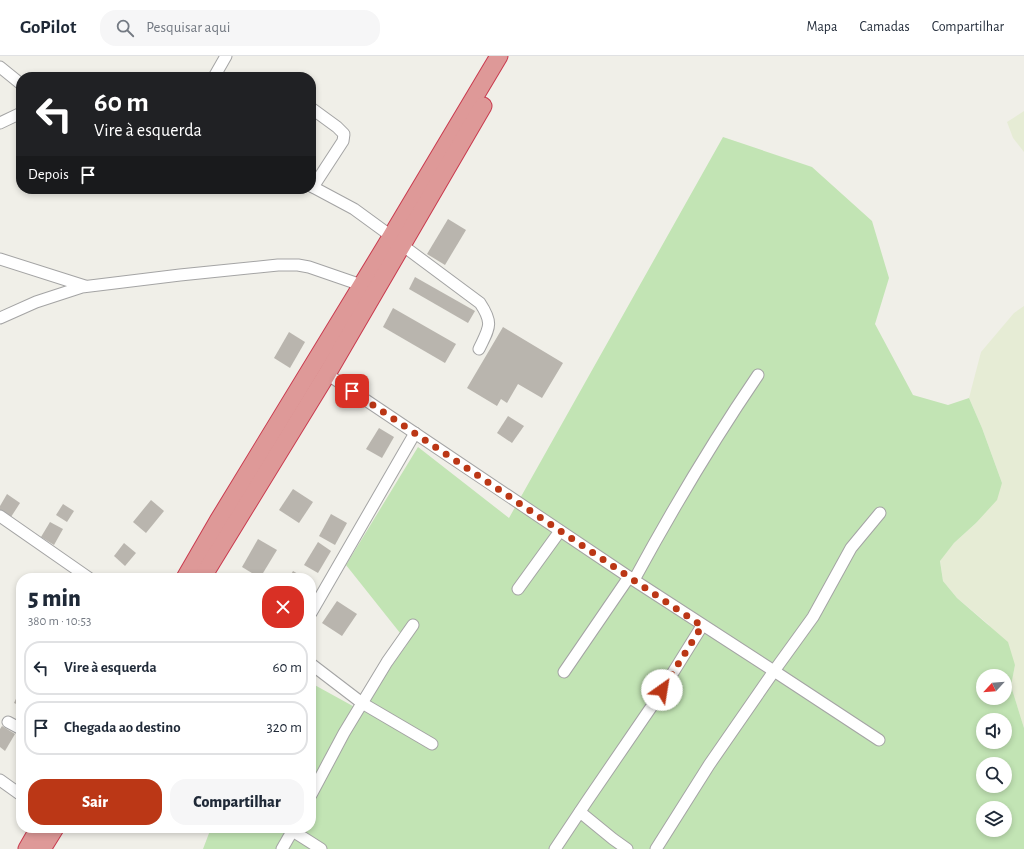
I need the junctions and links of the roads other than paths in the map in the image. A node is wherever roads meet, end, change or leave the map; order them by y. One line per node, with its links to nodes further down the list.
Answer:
1 (500, 56): 12 (highway)
2 (512, 56): 12 (highway)
3 (224, 58): 5 (street)
4 (0, 67): 6 (street)
5 (217, 72)
6 (16, 80)
7 (316, 112): 10 (street)
8 (16, 115): 9 (street)
9 (0, 123)
10 (316, 181)
11 (316, 189): 12 (street)
12 (396, 241): 15 (highway); 17 (street)
13 (0, 259): 14 (street)
14 (87, 286): 15 (street); 16 (street)
15 (368, 287): 18 (highway); 25 (highway)
16 (0, 318)
17 (479, 349)
18 (327, 374): 20 (street); 26 (highway)
19 (758, 375): 27 (street)
20 (415, 433): 23 (street); 29 (street)
21 (880, 513): 33 (street)
22 (0, 516): 24 (street)
23 (560, 531): 27 (street); 28 (street)
24 (82, 573)
25 (188, 573)
26 (205, 573)
27 (631, 579): 31 (street); 34 (street)
28 (518, 589)
29 (316, 604)
30 (412, 625): 35 (street)
31 (702, 626): 33 (street); 43 (street)
32 (316, 668): 35 (street)
33 (774, 671): 38 (street); 54 (street)
34 (564, 672)
35 (362, 703): 39 (street); 41 (street)
36 (8, 722): 37 (street)
37 (16, 726)
38 (879, 740)
39 (432, 744)
40 (0, 780): 42 (street)
41 (316, 786)
42 (16, 791)
43 (580, 812): 52 (street); 53 (street)
44 (36, 833): 48 (highway)
45 (52, 833): 49 (highway)
46 (289, 833): 50 (street)
47 (297, 833): 51 (street)
48 (26, 849)
49 (42, 849)
50 (282, 849)
51 (321, 849)
52 (555, 849)
53 (627, 849)
54 (656, 849)

